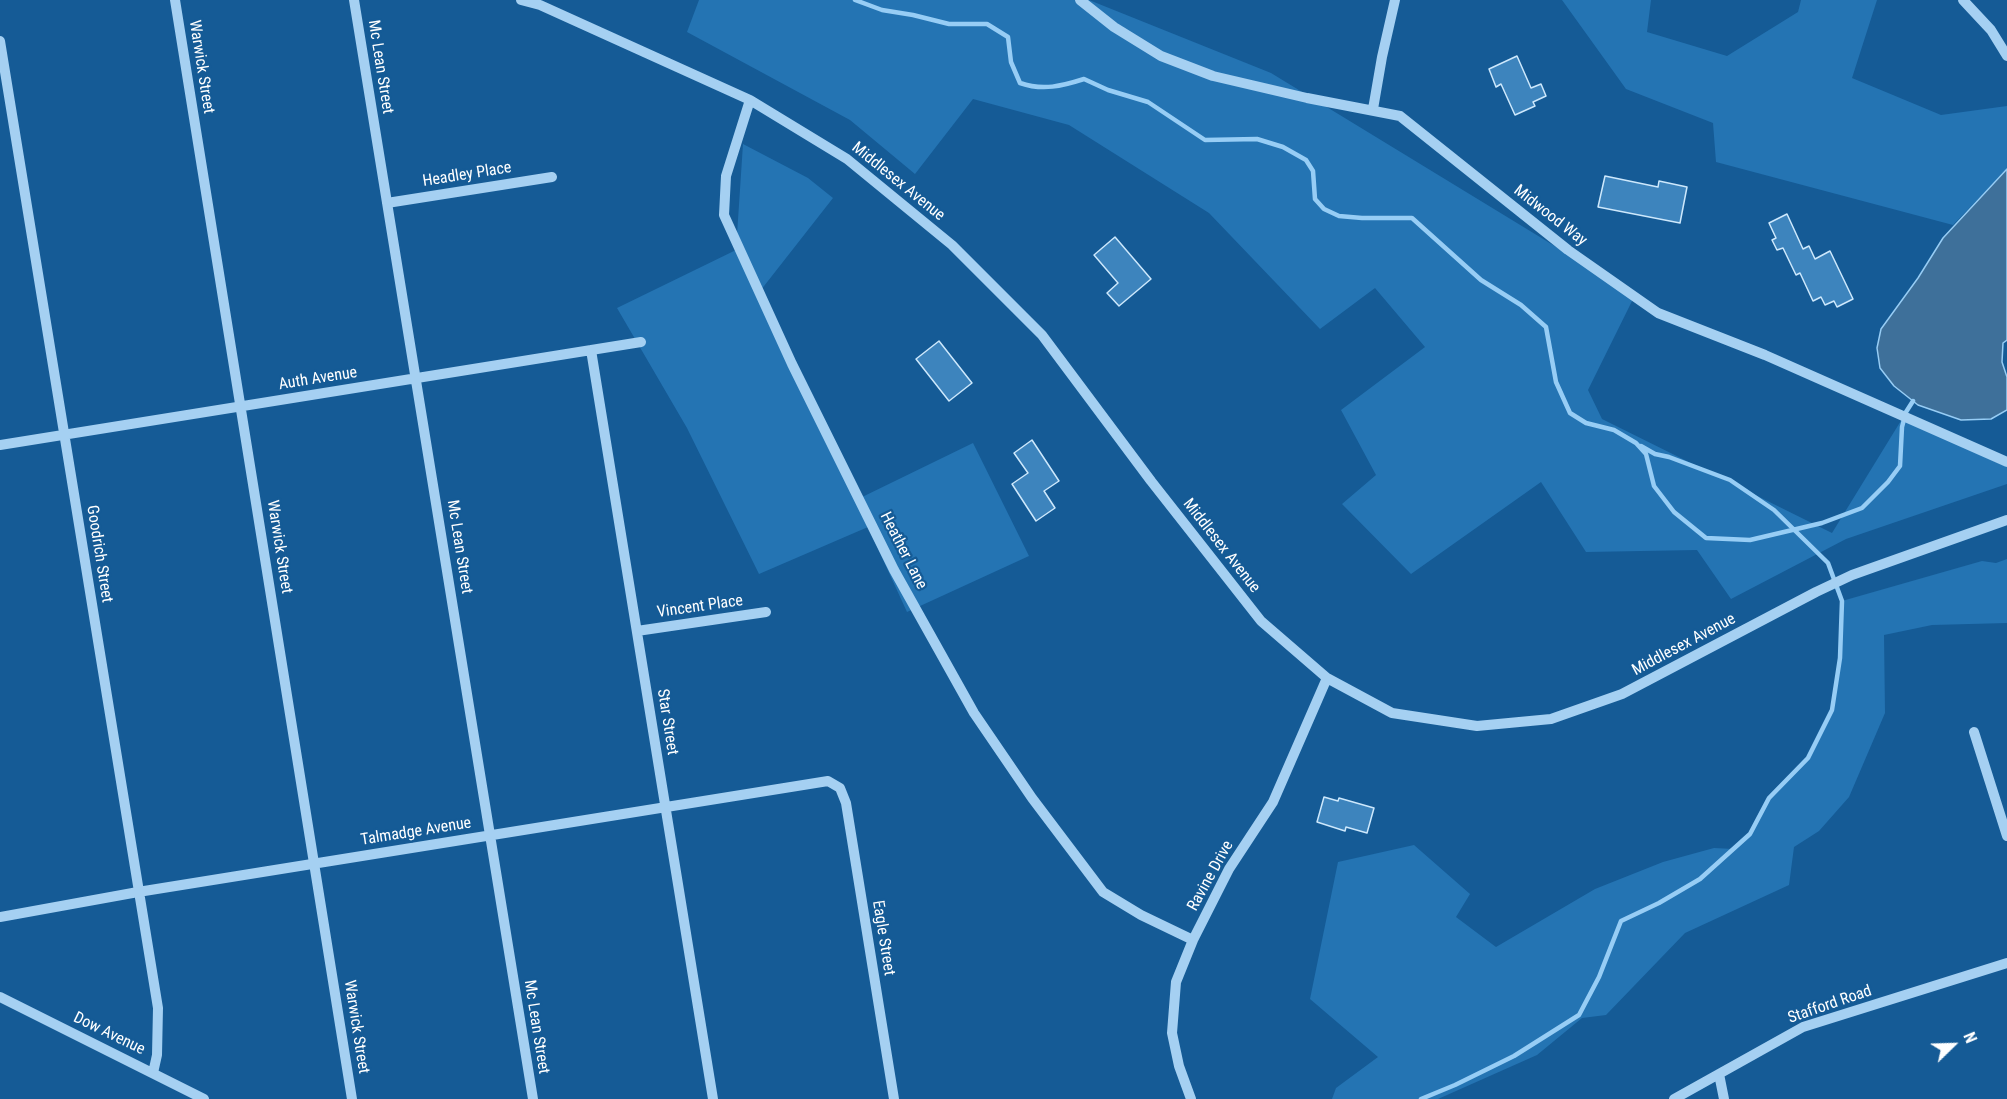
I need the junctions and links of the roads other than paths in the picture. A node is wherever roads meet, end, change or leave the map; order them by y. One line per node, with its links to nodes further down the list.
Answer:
1 (175, 0): 17 (street, Warwick Street)
2 (354, 0): 13 (street, Mc Lean Street)
3 (521, 0): 7 (street, Middlesex Avenue)
4 (1080, 0): 11 (street, Midwood Way)
5 (1395, 0): 11 (street)
6 (1963, 0): 9 (street)
7 (541, 3): 10 (street, Middlesex Avenue)
8 (0, 41): 18 (street, Goodrich Street)
9 (2007, 56)
10 (750, 100): 24 (street, Middlesex Avenue); 33 (street, Heather Lane)
11 (1373, 110): 20 (street, Midwood Way)
12 (552, 177): 13 (street, Headley Place)
13 (387, 202): 16 (street, Mc Lean Street)
14 (641, 342): 15 (street, Auth Avenue)
15 (591, 350): 16 (street, Auth Avenue); 23 (street, Star Street)
16 (416, 378): 17 (street, Auth Avenue); 28 (street, Mc Lean Street)
17 (241, 407): 18 (street, Auth Avenue); 30 (street, Warwick Street)
18 (65, 435): 19 (street, Auth Avenue); 31 (street, Goodrich Street)
19 (0, 446)
20 (2007, 462)
21 (2007, 520): 24 (street, Middlesex Avenue)
22 (766, 612): 23 (street, Vincent Place)
23 (637, 631): 27 (street, Star Street)
24 (1327, 678): 33 (street, Ravine Drive)
25 (1974, 732): 29 (street)
26 (837, 785): 27 (street, Talmadge Avenue); 42 (street, Eagle Street)
27 (666, 806): 28 (street, Talmadge Avenue); 41 (street, Star Street)
28 (490, 835): 30 (street, Talmadge Avenue); 40 (street, Mc Lean Street)
29 (2007, 836)
30 (315, 864): 31 (street, Talmadge Avenue); 39 (street, Warwick Street)
31 (138, 892): 32 (street, Talmadge Avenue); 36 (street, Goodrich Street)
32 (0, 917)
33 (1193, 940): 43 (street, Ravine Drive)
34 (2007, 963): 37 (street, Stafford Road)
35 (0, 997): 36 (street, Dow Avenue)
36 (153, 1073): 38 (street, Dow Avenue)
37 (1719, 1074): 44 (street, Stafford Road); 45 (street)
38 (204, 1099)
39 (352, 1099)
40 (533, 1099)
41 (713, 1099)
42 (894, 1099)
43 (1191, 1099)
44 (1674, 1099)
45 (1724, 1099)

